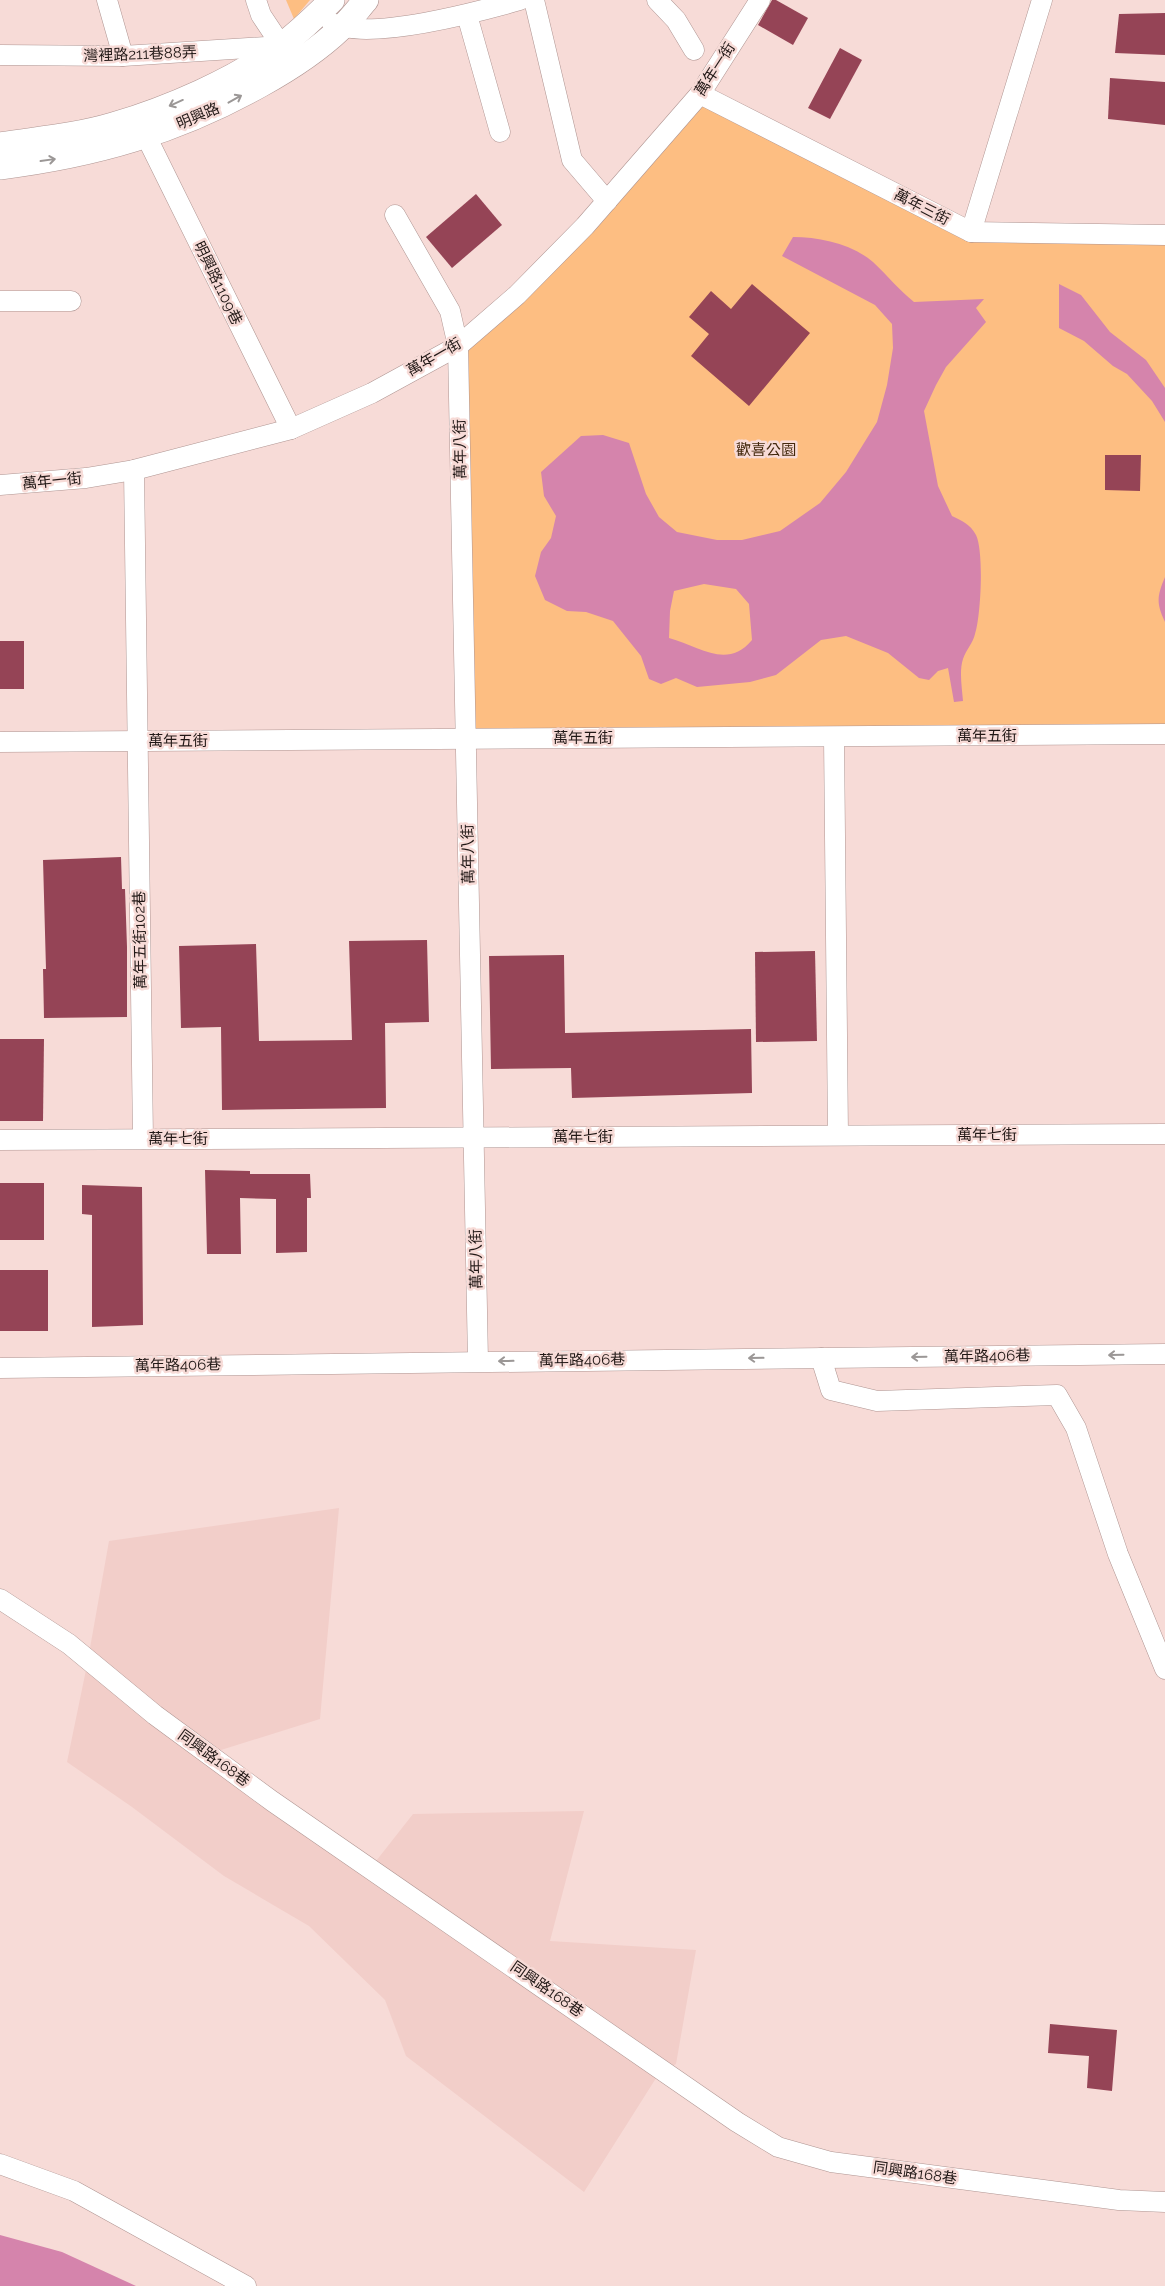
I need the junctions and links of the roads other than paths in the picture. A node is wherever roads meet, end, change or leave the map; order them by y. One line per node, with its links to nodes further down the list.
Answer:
1 (107, 0): 15 (street)
2 (256, 0): 14 (street)
3 (366, 0): 11 (main road, 明興路)
4 (520, 0): 10 (street)
5 (534, 0): 21 (street)
6 (657, 0): 12 (street)
7 (760, 0): 16 (street, 萬年一街)
8 (1042, 0): 23 (street)
9 (325, 7): 11 (street); 14 (main road, 明興路)
10 (467, 16): 11 (street); 17 (street)
11 (342, 28): 14 (main road, 明興路)
12 (694, 50)
13 (0, 54): 15 (street, 灣裡路211巷88弄)
14 (289, 55): 15 (street, 灣裡路211巷88弄); 18 (main road, 明興路, one-way to 14); 19 (main road, 明興路, one-way to 19)
15 (123, 56)
16 (700, 94): 21 (street, 萬年一街); 23 (street, 萬年三街)
17 (500, 132)
18 (146, 136): 20 (main road, 明興路, one-way to 18); 28 (street, 明興路1109巷)
19 (0, 145)
20 (0, 167)
21 (607, 201): 27 (street, 萬年一街)
22 (394, 215): 27 (street, 萬年八街)
23 (971, 232): 24 (street, 萬年三街)
24 (1165, 235)
25 (0, 301): 26 (street)
26 (71, 301)
27 (458, 346): 28 (street, 萬年一街); 33 (street, 萬年八街)
28 (291, 429): 29 (street, 萬年一街)
29 (134, 470): 30 (street, 萬年一街); 35 (street, 萬年五街102巷)
30 (0, 485)
31 (1165, 734): 32 (street, 萬年五街)
32 (834, 737): 33 (street, 萬年五街); 37 (street)
33 (466, 739): 35 (street, 萬年五街); 38 (street, 萬年八街)
34 (0, 742): 35 (street, 萬年五街)
35 (136, 742): 39 (street, 萬年五街102巷)
36 (1165, 1134): 37 (street, 萬年七街)
37 (838, 1135): 38 (street, 萬年七街)
38 (474, 1138): 39 (street, 萬年七街); 43 (street, 萬年八街)
39 (143, 1139): 40 (street, 萬年七街)
40 (0, 1140)
41 (1165, 1354): 42 (street, 萬年路406巷, one-way to 42)
42 (822, 1358): 43 (street, 萬年路406巷, one-way to 43); 46 (street)
43 (478, 1361): 44 (street, 萬年路406巷)
44 (0, 1368)
45 (0, 1599): 48 (street, 同興路168巷)
46 (1165, 1669)
47 (0, 2164): 49 (street)
48 (1165, 2202)
49 (246, 2286)

